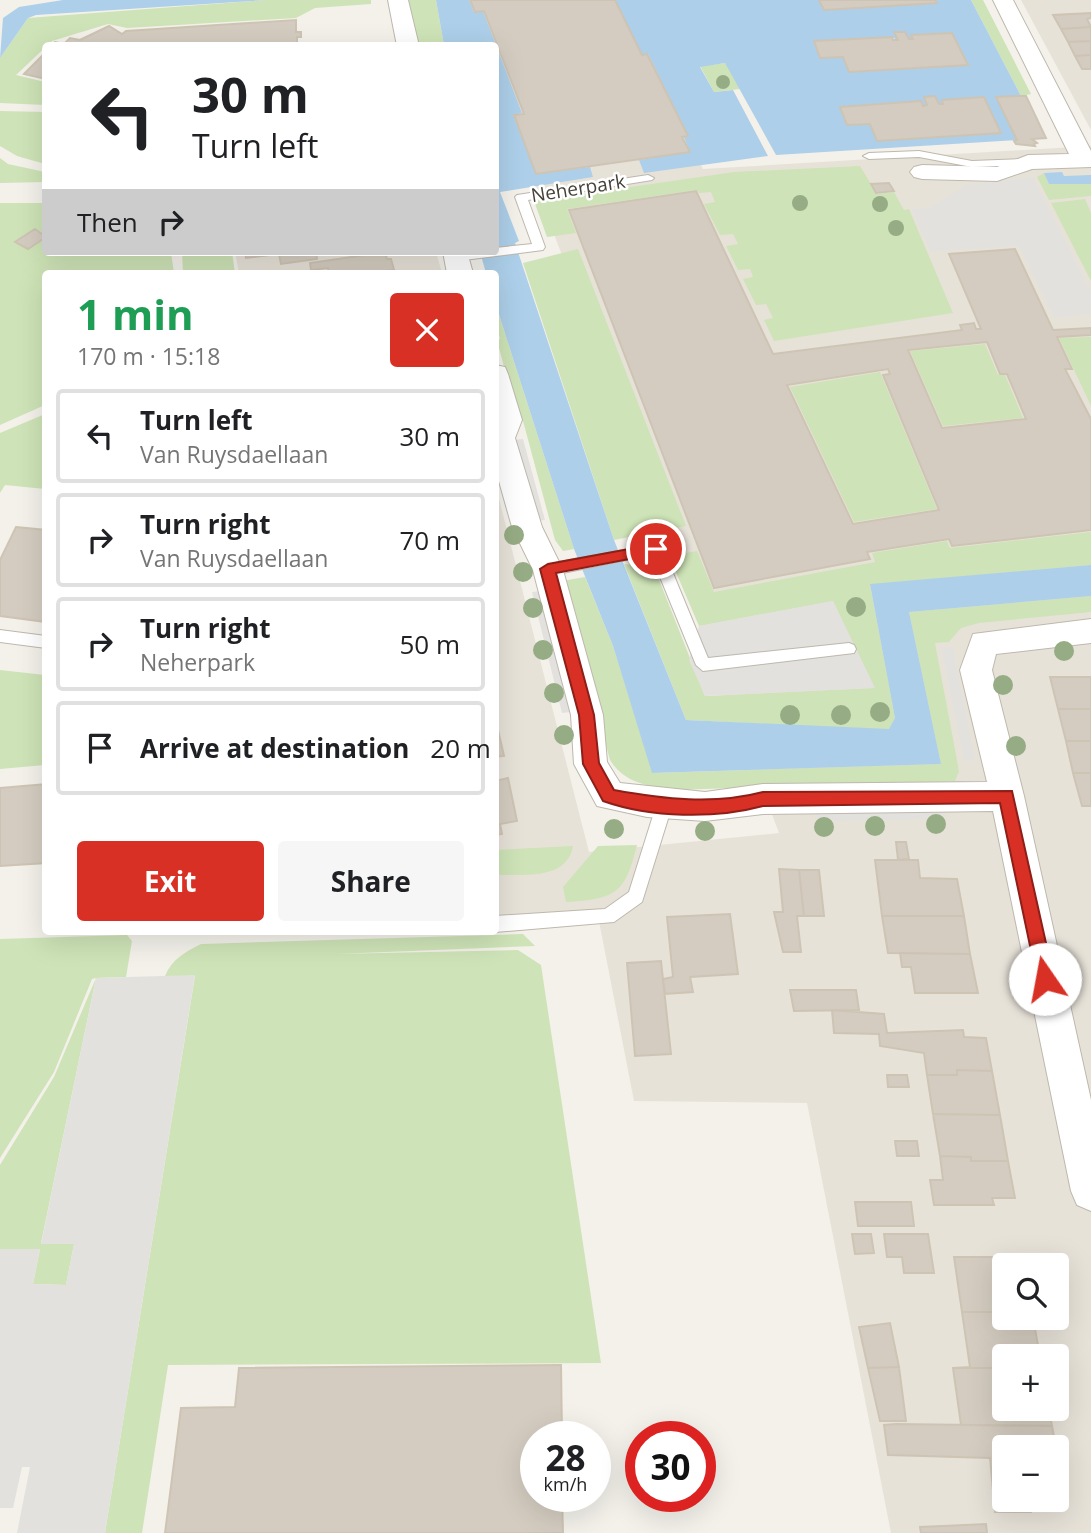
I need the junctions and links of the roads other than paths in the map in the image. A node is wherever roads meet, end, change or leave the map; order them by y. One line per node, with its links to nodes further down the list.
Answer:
1 (398, 0): 3 (street)
2 (1003, 0): 5 (street)
3 (407, 42)
4 (869, 156): 6 (lane)
5 (1088, 160): 6 (street)
6 (1028, 162): 7 (street)
7 (922, 172)
8 (648, 178): 9 (lane, Neherpark)
9 (499, 251)
10 (499, 388): 11 (street)
11 (562, 567): 16 (lane); 18 (street)
12 (1091, 631): 15 (street)
13 (0, 636): 14 (lane)
14 (42, 641)
15 (984, 643): 17 (street)
16 (849, 649)
17 (1007, 796): 18 (street); 20 (street)
18 (664, 806): 19 (lane)
19 (499, 924)
20 (1091, 1191)

